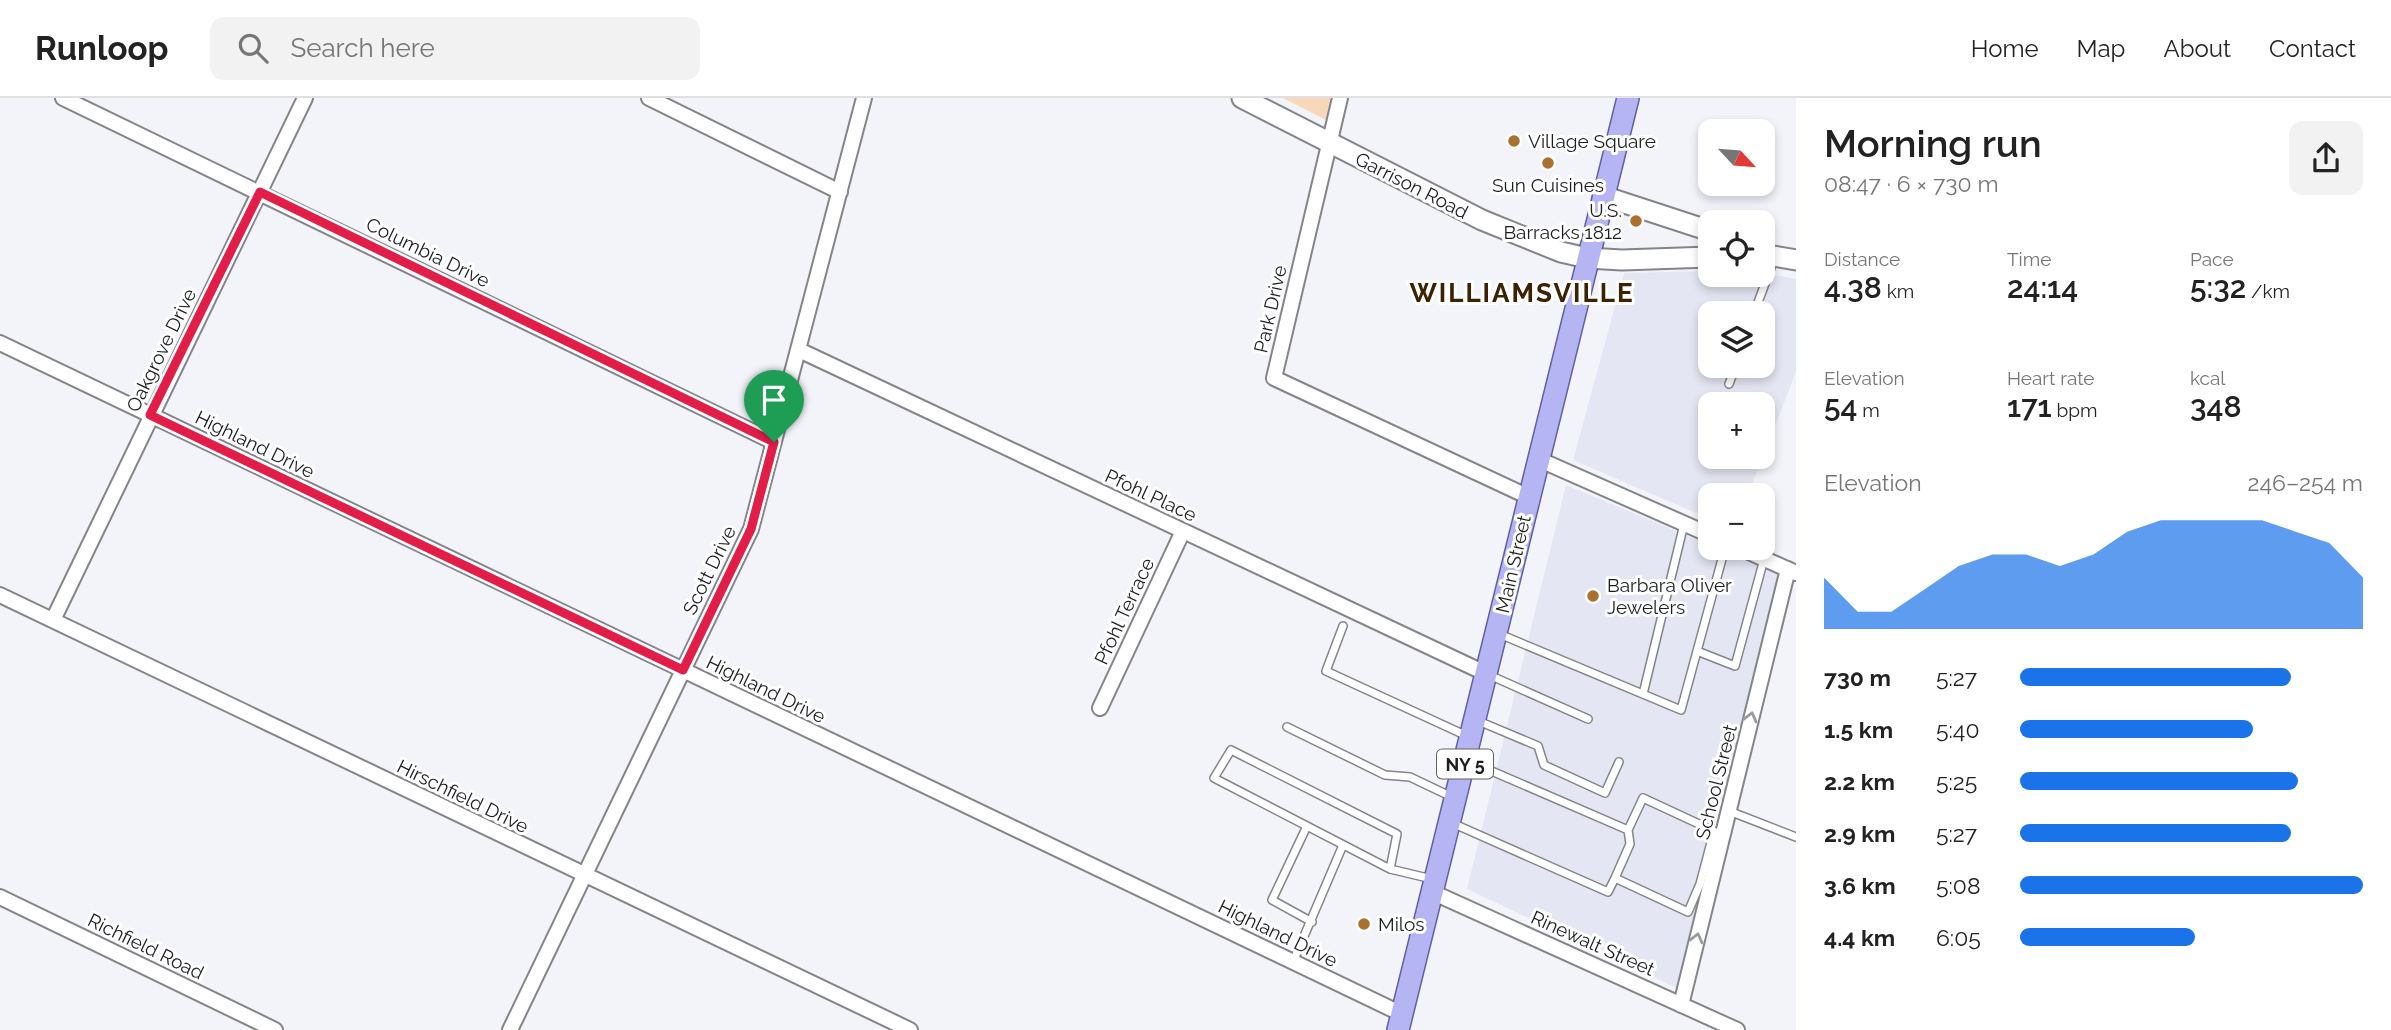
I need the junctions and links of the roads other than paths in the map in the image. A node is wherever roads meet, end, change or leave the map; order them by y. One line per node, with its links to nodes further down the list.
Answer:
1 (63, 98): 9 (street, Columbia Drive)
2 (305, 98): 9 (street, Oakgrove Drive)
3 (649, 98): 10 (street)
4 (864, 98): 10 (street, Scott Drive)
5 (1242, 98): 8 (street, Garrison Road)
6 (1340, 98): 8 (street, Park Drive)
7 (1628, 98): 11 (main road, Main Street / NY 5)
8 (1330, 143): 15 (street, Garrison Road); 24 (street, Park Drive)
9 (260, 192): 21 (street, Oakgrove Drive); 22 (street, Columbia Drive)
10 (840, 192): 18 (street, Scott Drive)
11 (1603, 196): 12 (street); 15 (main road, Main Street / NY 5)
12 (1698, 227)
13 (1775, 256): 16 (street)
14 (1698, 257): 15 (street, Garrison Road)
15 (1587, 258): 23 (main road, Main Street / NY 5)
16 (1796, 260)
17 (0, 343): 21 (street, Highland Drive)
18 (799, 351): 22 (street, Scott Drive); 27 (street, Pfohl Place)
19 (1731, 378): 20 (lane)
20 (1729, 384)
21 (150, 415): 33 (street, Oakgrove Drive); 37 (street, Highland Drive)
22 (774, 442): 37 (street, Scott Drive)
23 (1538, 459): 24 (main road, Main Street / NY 5); 25 (street)
24 (1529, 497): 35 (main road, Main Street / NY 5)
25 (1684, 523): 26 (street); 39 (lane)
26 (1698, 529)
27 (1183, 531): 38 (street, Pfohl Place); 40 (street, Pfohl Terrace)
28 (1722, 560): 36 (lane)
29 (1763, 560): 36 (lane)
30 (1768, 560): 31 (street)
31 (1792, 571): 47 (street, School Street, one-way to 31)
32 (0, 595): 33 (street, Hirschfield Drive)
33 (52, 620): 54 (street, Hirschfield Drive)
34 (1343, 626): 43 (lane)
35 (1497, 633): 38 (main road, Main Street / NY 5); 39 (lane)
36 (1697, 651): 39 (lane)
37 (683, 670): 54 (street, Scott Drive); 59 (street, Highland Drive)
38 (1487, 674): 41 (lane); 43 (main road, Main Street / NY 5)
39 (1643, 694)
40 (1100, 708)
41 (1588, 719)
42 (1287, 727): 46 (lane)
43 (1473, 729): 44 (main road, Main Street / NY 5); 45 (lane)
44 (1466, 759): 46 (main road, Main Street / NY 5); 50 (lane)
45 (1619, 762)
46 (1456, 799): 48 (main road, Main Street / NY 5)
47 (1729, 811): 51 (lane); 60 (street, School Street, one-way to 47)
48 (1450, 822): 55 (lane); 56 (main road, Main Street / NY 5)
49 (1307, 826): 52 (lane); 53 (lane); 58 (lane)
50 (1628, 831): 55 (lane); 55 (lane)
51 (1796, 837)
52 (1343, 845): 53 (lane); 58 (lane)
53 (1390, 869): 56 (lane)
54 (584, 875): 63 (street, Scott Drive); 64 (street, Hirschfield Drive)
55 (1615, 878)
56 (1434, 886): 60 (street, Rinewalt Street); 61 (main road, Main Street / NY 5)
57 (0, 897): 62 (street, Richfield Road)
58 (1312, 922): 59 (lane)
59 (1293, 962): 61 (street, Highland Drive)
60 (1681, 1005): 65 (street, Rinewalt Street)
61 (1400, 1022)
62 (275, 1030)
63 (510, 1030)
64 (910, 1030)
65 (1737, 1030)

